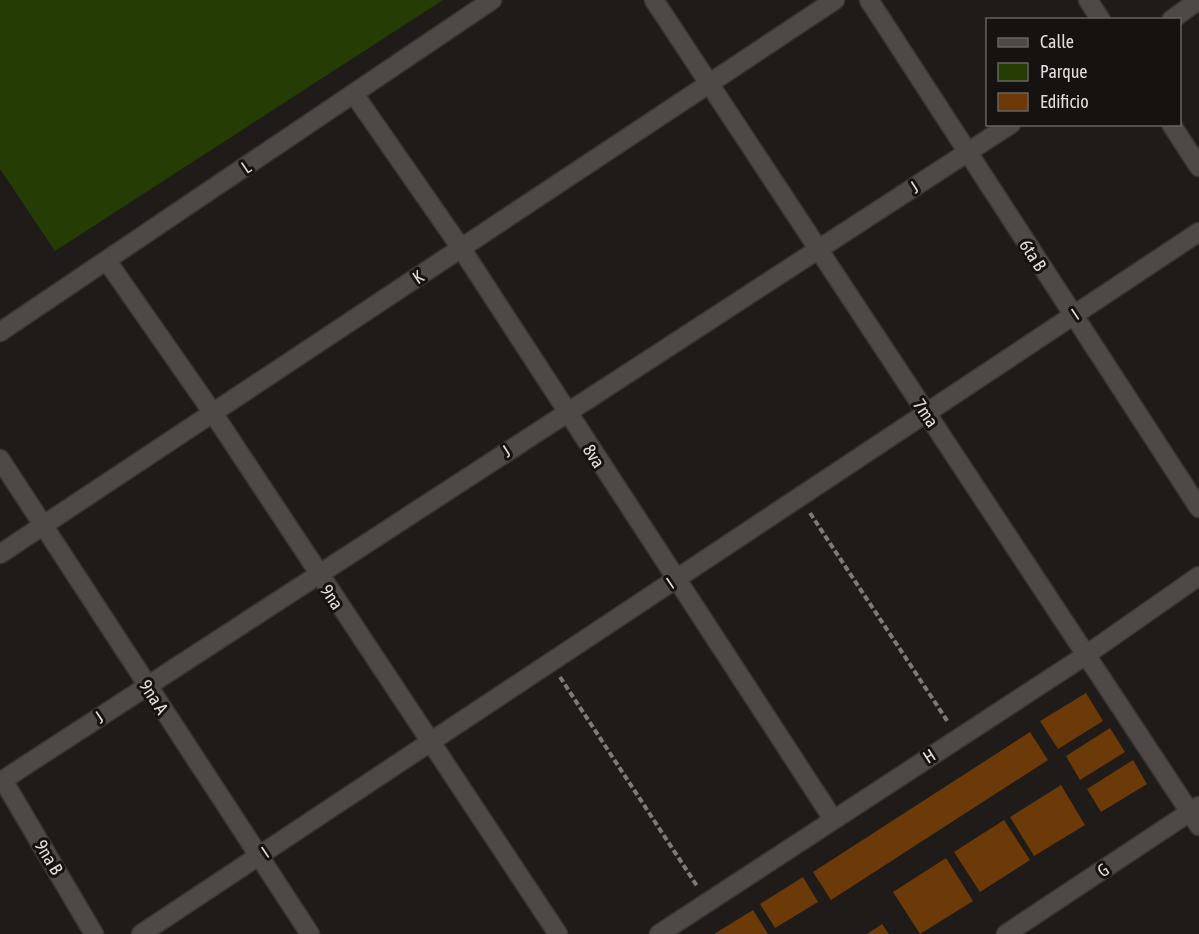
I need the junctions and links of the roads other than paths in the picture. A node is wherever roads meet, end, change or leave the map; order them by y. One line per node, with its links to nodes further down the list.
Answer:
1 (492, 0): 10 (street, L)
2 (654, 0): 9 (street, 7ma)
3 (835, 0): 9 (street, K)
4 (869, 0): 13 (street, 6ta B)
5 (1089, 0): 7 (street)
6 (1199, 0): 8 (street)
7 (1100, 18)
8 (1174, 18)
9 (710, 83): 16 (street, K); 17 (street, 7ma)
10 (354, 94): 16 (street, 8va); 18 (street, L)
11 (1008, 126): 13 (street, J)
12 (1172, 126): 14 (street)
13 (966, 153): 17 (street, J); 19 (street, 6ta B)
14 (1199, 167)
15 (1199, 232): 19 (street, I)
16 (461, 248): 21 (street, K); 22 (street, 8va)
17 (818, 249): 22 (street, J); 23 (street, 7ma)
18 (107, 261): 20 (street, L); 21 (street, 9na)
19 (1073, 316): 23 (street, I); 25 (street, 6ta B)
20 (0, 332)
21 (213, 413): 26 (street, K); 28 (street, 9na)
22 (566, 413): 28 (street, J); 30 (street, 8va)
23 (926, 413): 30 (street, I); 31 (street, 7ma)
24 (0, 459): 26 (street, 9na A)
25 (1199, 508)
26 (44, 525): 27 (street, K); 32 (street, 9na A)
27 (0, 554)
28 (317, 574): 32 (street, J); 33 (street, 9na)
29 (1199, 576): 31 (street, H)
30 (675, 579): 33 (street, I); 36 (street, 8va)
31 (1086, 655): 35 (street, 7ma); 36 (street, H)
32 (146, 685): 34 (street, J); 37 (street, 9na A)
33 (429, 742): 37 (street, I); 41 (street, 9na)
34 (3, 780): 38 (street, 9na B)
35 (1196, 814): 43 (street, G)
36 (833, 819): 42 (street, H)
37 (259, 856): 39 (street, I); 40 (street, 9na A)
38 (94, 934)
39 (141, 934)
40 (310, 934)
41 (558, 934)
42 (659, 934)
43 (1006, 934)

